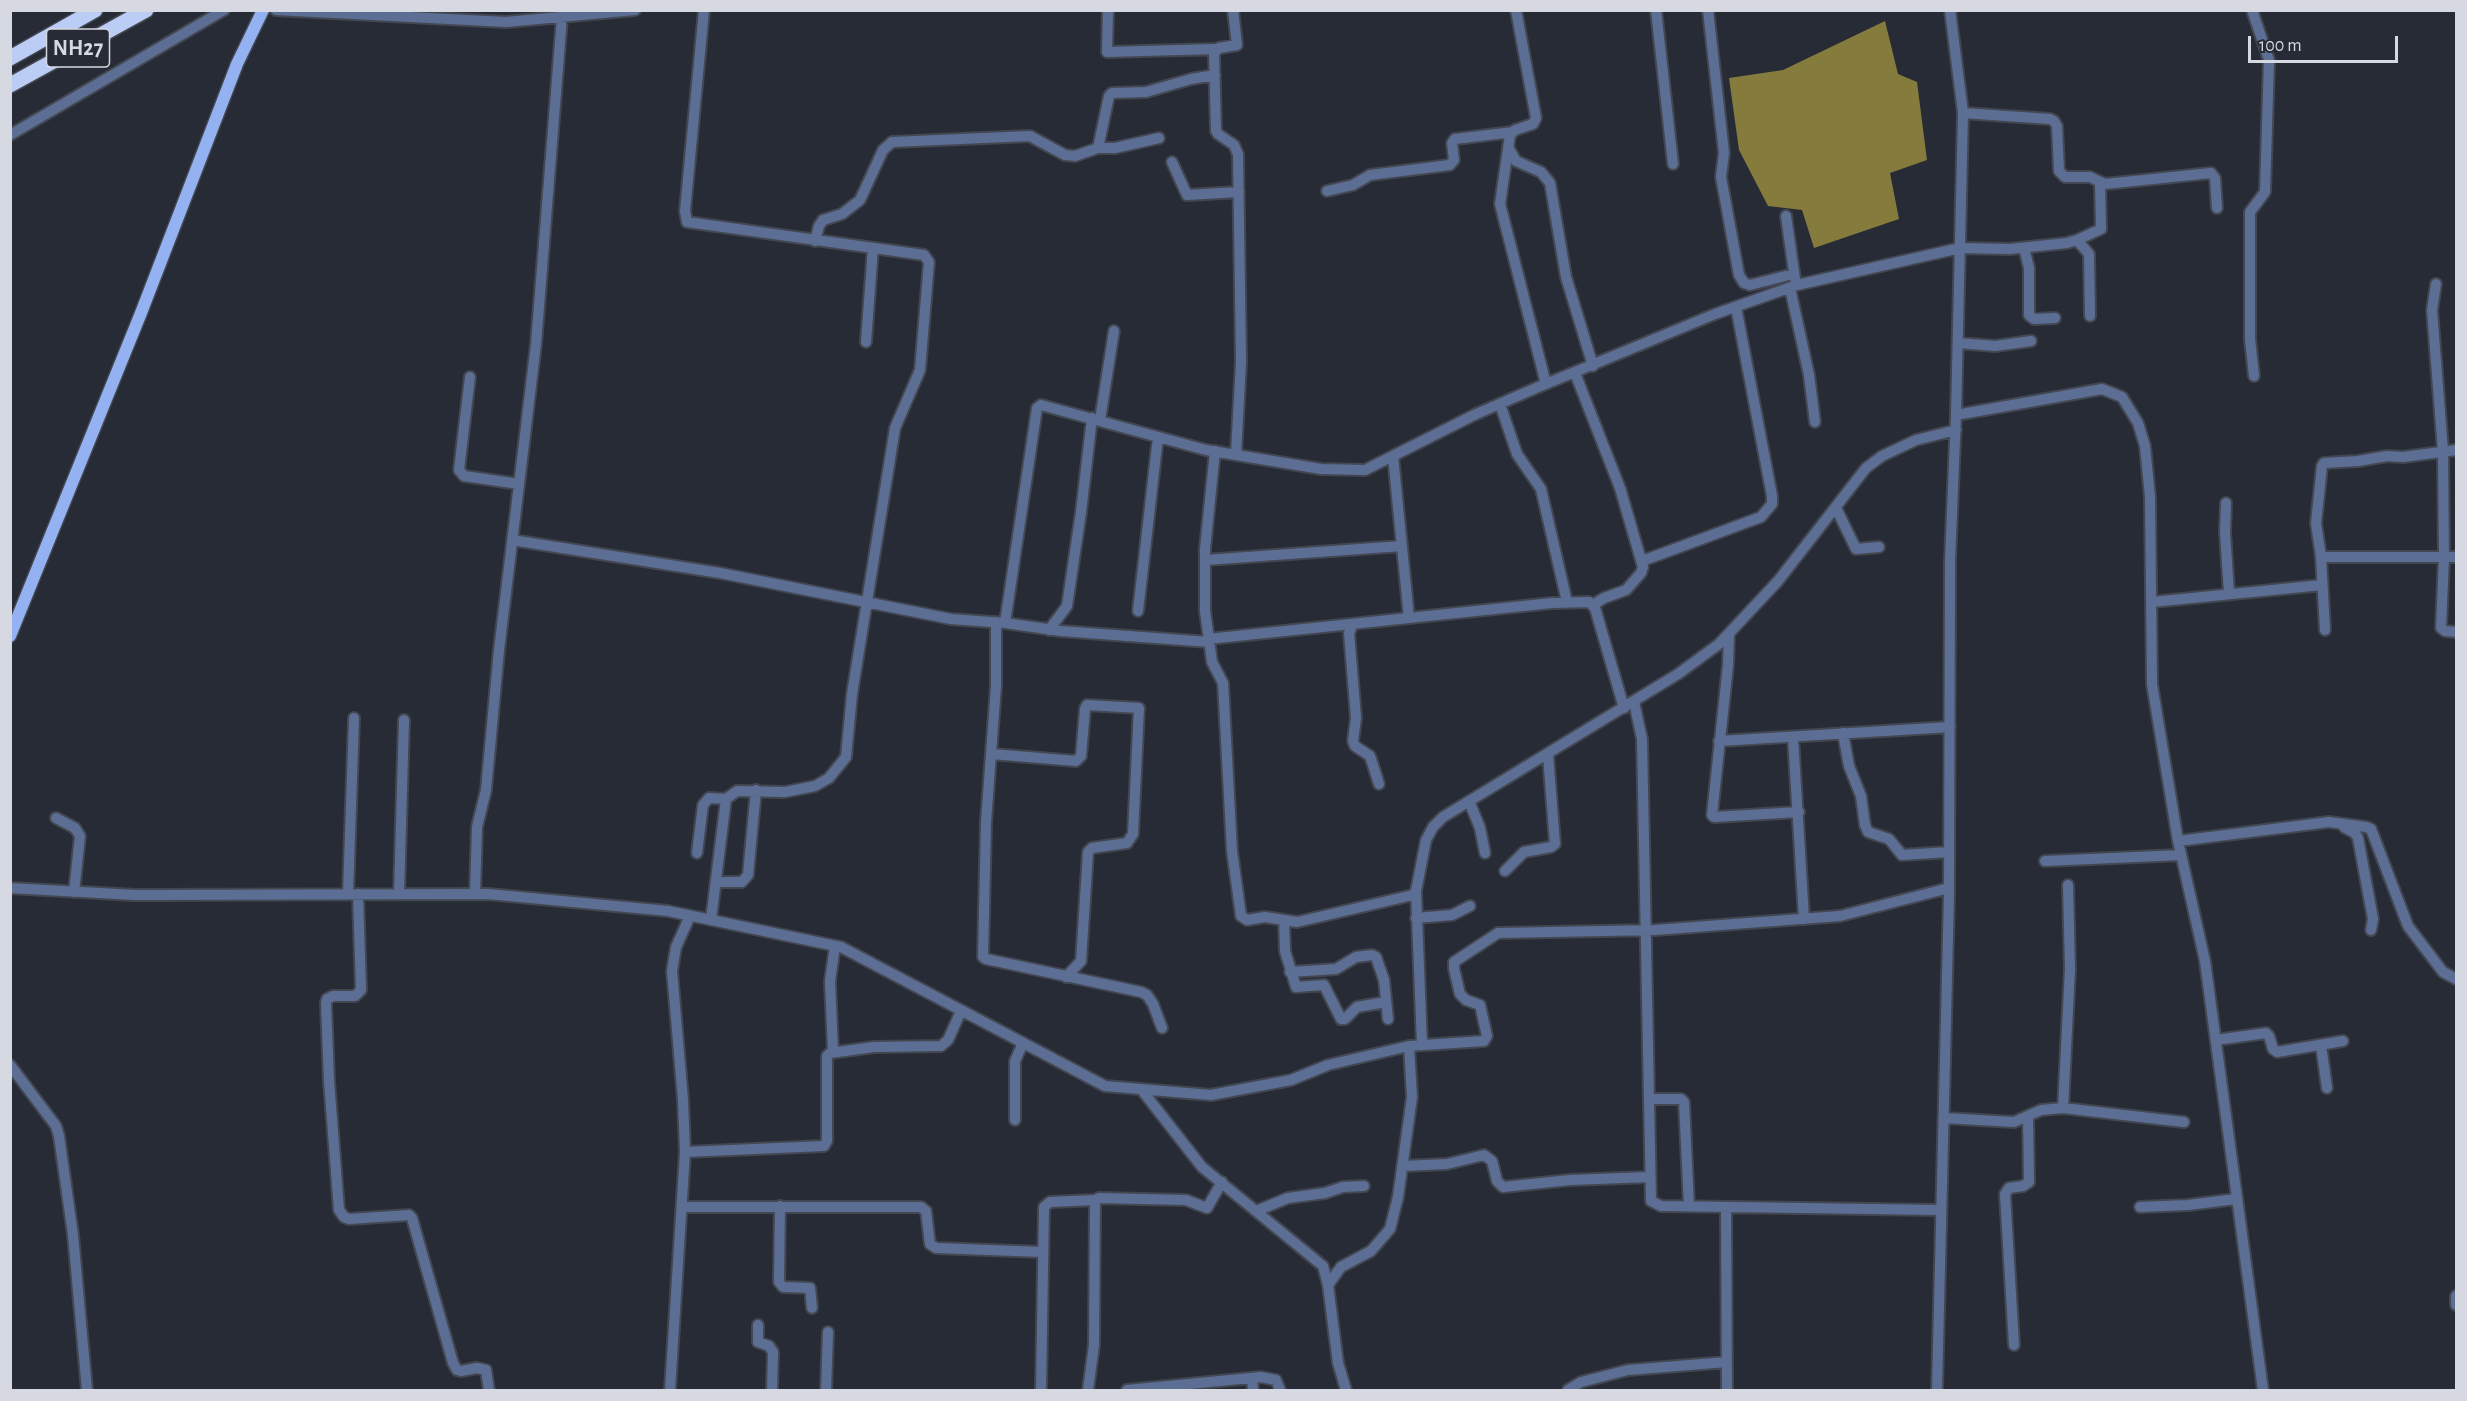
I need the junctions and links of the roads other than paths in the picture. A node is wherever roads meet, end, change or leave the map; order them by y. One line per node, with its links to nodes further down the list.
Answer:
1 (95, 10): 17 (highway, NH27)
2 (146, 10): 19 (highway, NH27)
3 (224, 10): 22 (street)
4 (263, 10): 89 (main road)
5 (276, 10): 15 (street)
6 (635, 10): 15 (street)
7 (704, 10): 34 (street)
8 (1108, 10): 16 (street)
9 (1233, 10): 16 (street)
10 (1516, 10): 21 (street)
11 (1656, 10): 27 (street)
12 (1708, 10): 38 (street)
13 (1950, 10): 20 (street)
14 (2252, 10): 51 (street)
15 (562, 17): 64 (street)
16 (1216, 49): 18 (street)
17 (10, 58)
18 (1215, 75): 25 (street); 30 (street)
19 (10, 85)
20 (1963, 113): 28 (street); 36 (street)
21 (1513, 132): 24 (street); 29 (street)
22 (10, 135)
23 (1159, 138): 25 (street)
24 (1508, 147): 48 (street); 52 (street)
25 (1098, 148): 34 (street)
26 (1172, 162): 30 (street)
27 (1673, 164)
28 (2100, 182): 31 (street); 33 (street)
29 (1327, 191)
30 (1239, 192): 62 (street)
31 (2217, 208)
32 (1786, 216): 38 (street)
33 (2077, 240): 37 (street); 42 (street)
34 (816, 241): 35 (street)
35 (873, 248): 46 (street); 77 (street)
36 (1960, 248): 37 (street); 40 (street); 47 (street)
37 (2024, 248): 43 (street)
38 (1793, 274): 40 (street)
39 (2436, 284): 61 (street)
40 (1794, 287): 41 (street); 56 (street)
41 (1736, 307): 48 (street); 74 (street)
42 (2090, 316)
43 (2055, 318)
44 (1114, 331): 55 (street)
45 (2031, 341): 47 (street)
46 (866, 342)
47 (1958, 343): 54 (street)
48 (1593, 366): 49 (street)
49 (1575, 373): 52 (street); 74 (street)
50 (470, 376): 64 (street)
51 (2254, 376)
52 (1546, 384): 53 (street)
53 (1500, 404): 63 (street); 78 (street)
54 (1956, 415): 57 (street); 79 (street)
55 (1096, 419): 58 (street); 83 (street); 85 (street)
56 (1815, 422)
57 (1956, 430): 66 (street); 95 (street)
58 (1158, 437): 60 (street); 81 (street)
59 (2457, 450): 61 (street)
60 (1215, 451): 62 (street); 73 (street)
61 (2443, 452): 70 (street); 71 (street)
62 (1236, 454): 63 (street)
63 (1393, 456): 68 (street)
64 (519, 484): 67 (street)
65 (2226, 502): 76 (street)
66 (1836, 508): 69 (street); 88 (street)
67 (512, 540): 77 (street); 123 (street)
68 (1402, 546): 73 (street); 82 (street)
69 (1879, 547)
70 (2322, 557): 71 (street); 75 (street)
71 (2444, 557): 72 (street); 87 (street)
72 (2457, 557)
73 (1205, 560): 90 (street)
74 (1642, 561): 80 (street)
75 (2322, 585): 76 (street); 86 (street)
76 (2229, 593): 79 (street)
77 (866, 602): 83 (street); 102 (street)
78 (1567, 602): 80 (street); 82 (street)
79 (2152, 602): 108 (street)
80 (1593, 604): 92 (street)
81 (1138, 611)
82 (1409, 618): 84 (street)
83 (1000, 623): 85 (street); 99 (street)
84 (1353, 624): 90 (street); 101 (street)
85 (1049, 630): 90 (street)
86 (2325, 630)
87 (2457, 632)
88 (1729, 635): 91 (street); 98 (street)
89 (10, 636)
90 (1209, 640): 129 (street)
91 (1634, 702): 92 (street); 130 (street)
92 (1624, 708): 100 (street)
93 (354, 718): 121 (street)
94 (404, 720): 122 (street)
95 (1950, 727): 96 (street); 109 (street)
96 (1843, 733): 97 (street); 109 (street)
97 (1793, 737): 98 (street); 105 (street)
98 (1719, 741): 105 (street)
99 (992, 754): 134 (street); 134 (street)
100 (1548, 755): 104 (street); 114 (street)
101 (1379, 784)
102 (756, 790): 103 (street); 115 (street)
103 (726, 799): 110 (street); 115 (street)
104 (1469, 801): 111 (street); 119 (street)
105 (1799, 812): 127 (street)
106 (56, 818): 120 (street)
107 (2339, 824): 108 (street); 131 (street); 135 (street)
108 (2178, 841): 112 (street)
109 (1949, 852): 118 (street)
110 (697, 853)
111 (1485, 853)
112 (2181, 855): 113 (street); 140 (street)
113 (2045, 861)
114 (1505, 871)
115 (716, 882): 128 (street)
116 (2068, 885): 151 (street)
117 (10, 888): 120 (street)
118 (1949, 888): 127 (street); 153 (street)
119 (1416, 891): 126 (street); 129 (street)
120 (74, 892): 121 (street)
121 (353, 894): 122 (street); 182 (street)
122 (399, 894): 123 (street)
123 (475, 894): 125 (street)
124 (1470, 906): 126 (street)
125 (690, 916): 128 (street); 156 (street)
126 (1416, 918): 143 (street)
127 (1804, 919): 130 (street)
128 (711, 920): 132 (street)
129 (1284, 920): 133 (street)
130 (1646, 930): 143 (street); 150 (street)
131 (2371, 930)
132 (836, 946): 137 (street); 146 (street)
133 (1290, 972): 136 (street); 136 (street)
134 (1065, 977): 139 (street)
135 (2457, 980)
136 (1386, 1002): 138 (street)
137 (961, 1011): 142 (street); 146 (street)
138 (1388, 1019)
139 (1162, 1028)
140 (2216, 1040): 144 (street); 161 (street)
141 (2343, 1041): 144 (street)
142 (1023, 1043): 149 (street); 154 (street)
143 (1422, 1045): 145 (street)
144 (2321, 1045): 148 (street)
145 (1409, 1046): 149 (street); 157 (street)
146 (833, 1052): 156 (street)
147 (10, 1065): 181 (street)
148 (2327, 1088)
149 (1141, 1089): 159 (street)
150 (1649, 1099): 158 (street); 164 (street)
151 (2063, 1108): 152 (street); 155 (street)
152 (2028, 1116): 153 (street); 177 (street)
153 (1944, 1118): 168 (street)
154 (1015, 1120)
155 (2184, 1122)
156 (685, 1152): 165 (street)
157 (1402, 1166): 158 (street); 171 (street)
158 (1650, 1177): 164 (street)
159 (1222, 1182): 162 (street); 169 (street)
160 (1364, 1186): 169 (street)
161 (2236, 1199): 167 (street); 195 (street)
162 (1095, 1200): 170 (street); 187 (street)
163 (780, 1206): 165 (street); 170 (street); 174 (street)
164 (1689, 1206): 166 (street)
165 (682, 1207): 183 (street)
166 (1726, 1207): 168 (street); 178 (street)
167 (2140, 1207)
168 (1941, 1210): 194 (street)
169 (1256, 1211): 171 (street)
170 (1043, 1252): 186 (street)
171 (1328, 1285): 191 (street)
172 (2457, 1296): 173 (street)
173 (2457, 1305)
174 (812, 1308)
175 (758, 1325): 184 (street)
176 (828, 1332): 185 (street)
177 (2014, 1345)
178 (1727, 1362): 180 (street); 193 (street)
179 (1252, 1378): 188 (street); 189 (street); 190 (street)
180 (1582, 1386): 192 (street)
181 (87, 1390)
182 (489, 1390)
183 (670, 1390)
184 (772, 1390)
185 (826, 1390)
186 (1041, 1390)
187 (1088, 1390)
188 (1127, 1390)
189 (1253, 1390)
190 (1280, 1390)
191 (1346, 1390)
192 (1568, 1390)
193 (1727, 1390)
194 (1937, 1390)
195 (2263, 1390)

